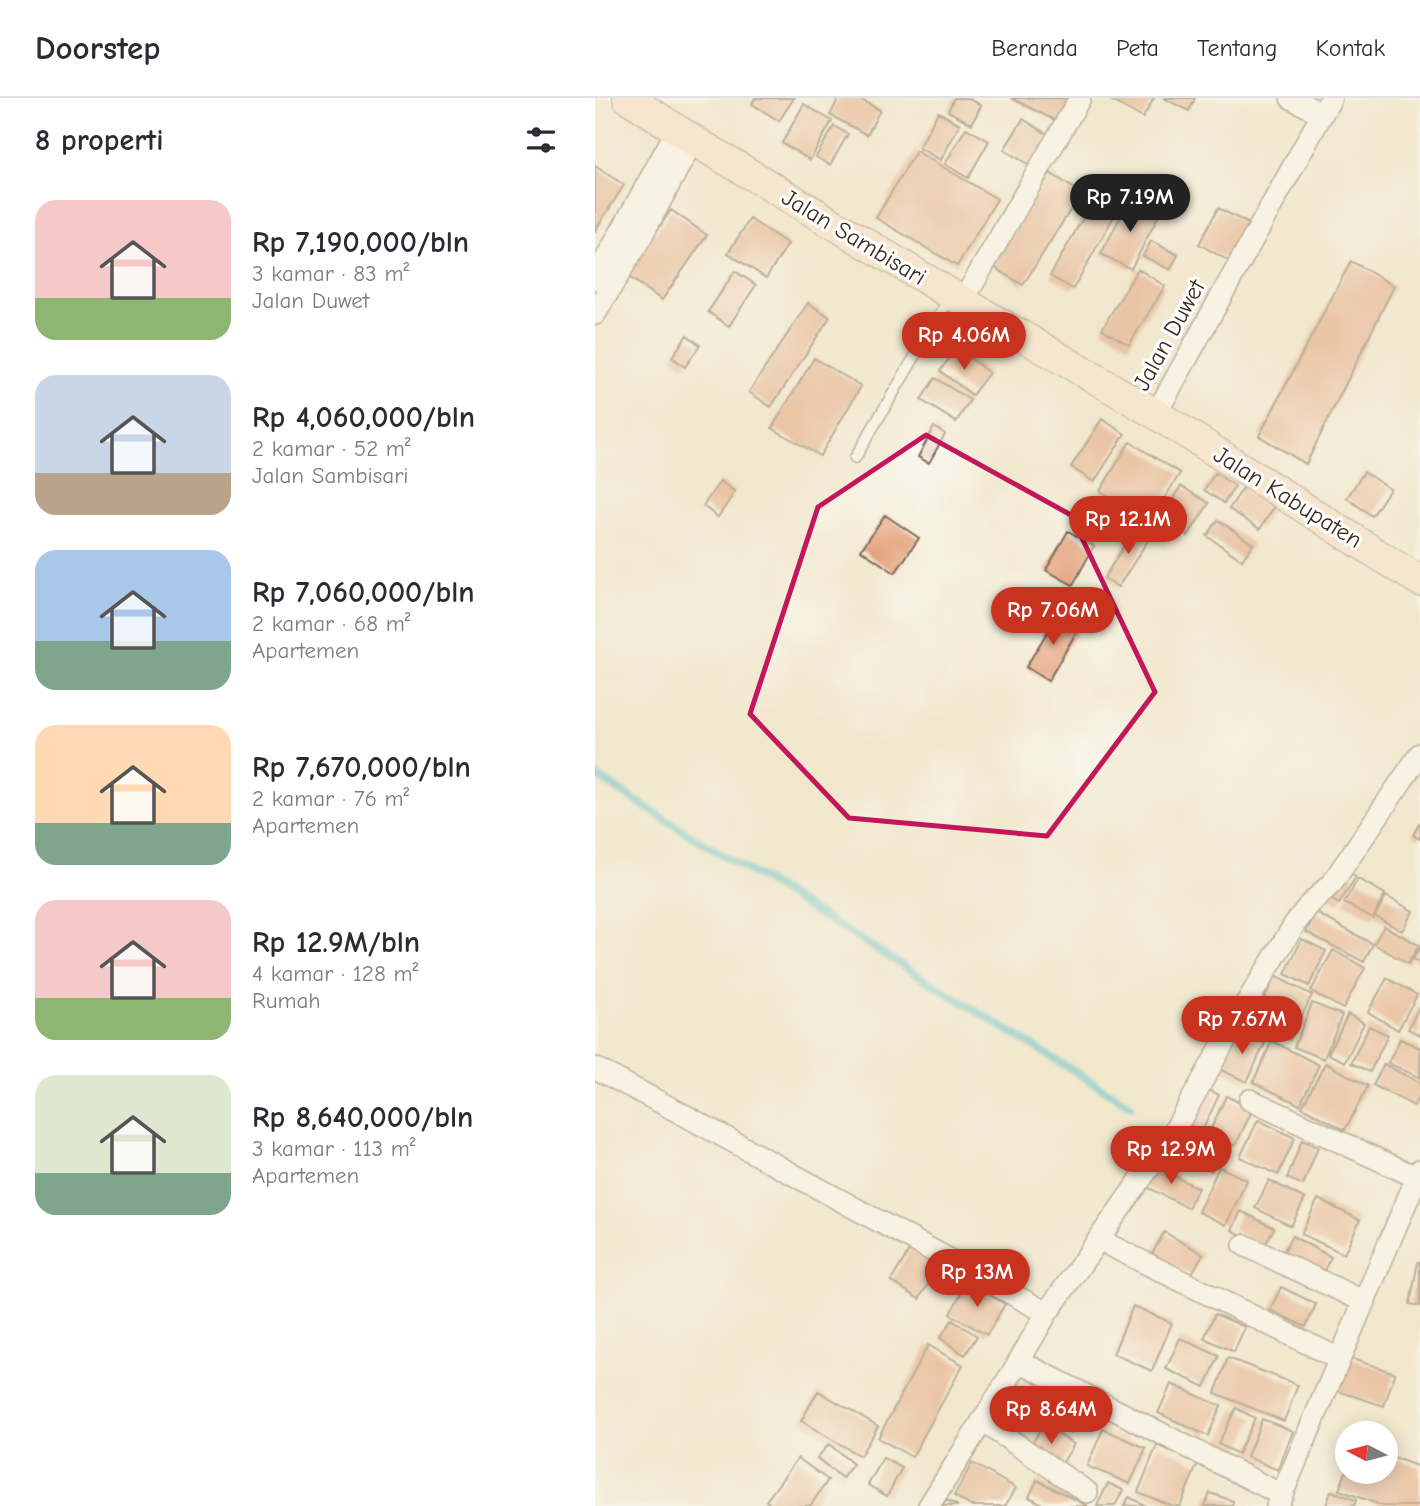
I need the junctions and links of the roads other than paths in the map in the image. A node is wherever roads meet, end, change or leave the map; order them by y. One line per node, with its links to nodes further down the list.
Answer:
1 (1080, 98): 7 (street)
2 (1291, 98): 4 (street)
3 (637, 100): 5 (main road, Jalan Sambisari)
4 (1327, 106): 9 (street, Jalan Duwet)
5 (685, 135): 6 (street); 7 (main road, Jalan Sambisari); 8 (street)
6 (595, 279)
7 (957, 298): 9 (main road, Jalan Sambisari); 10 (lane)
8 (595, 314)
9 (1156, 414): 11 (main road, Jalan Kabupaten)
10 (855, 458)
11 (1420, 581)
12 (1420, 754): 19 (street)
13 (595, 1068): 19 (street)
14 (1251, 1100): 15 (street)
15 (1418, 1173): 18 (street)
16 (1244, 1245): 18 (street)
17 (1111, 1247): 20 (street)
18 (1364, 1302): 20 (street)
19 (1047, 1314): 21 (street)
20 (1339, 1359): 24 (street)
21 (1019, 1361): 22 (street); 24 (street)
22 (982, 1422): 23 (street); 25 (street)
23 (1087, 1492)
24 (1280, 1501)
25 (929, 1506)

